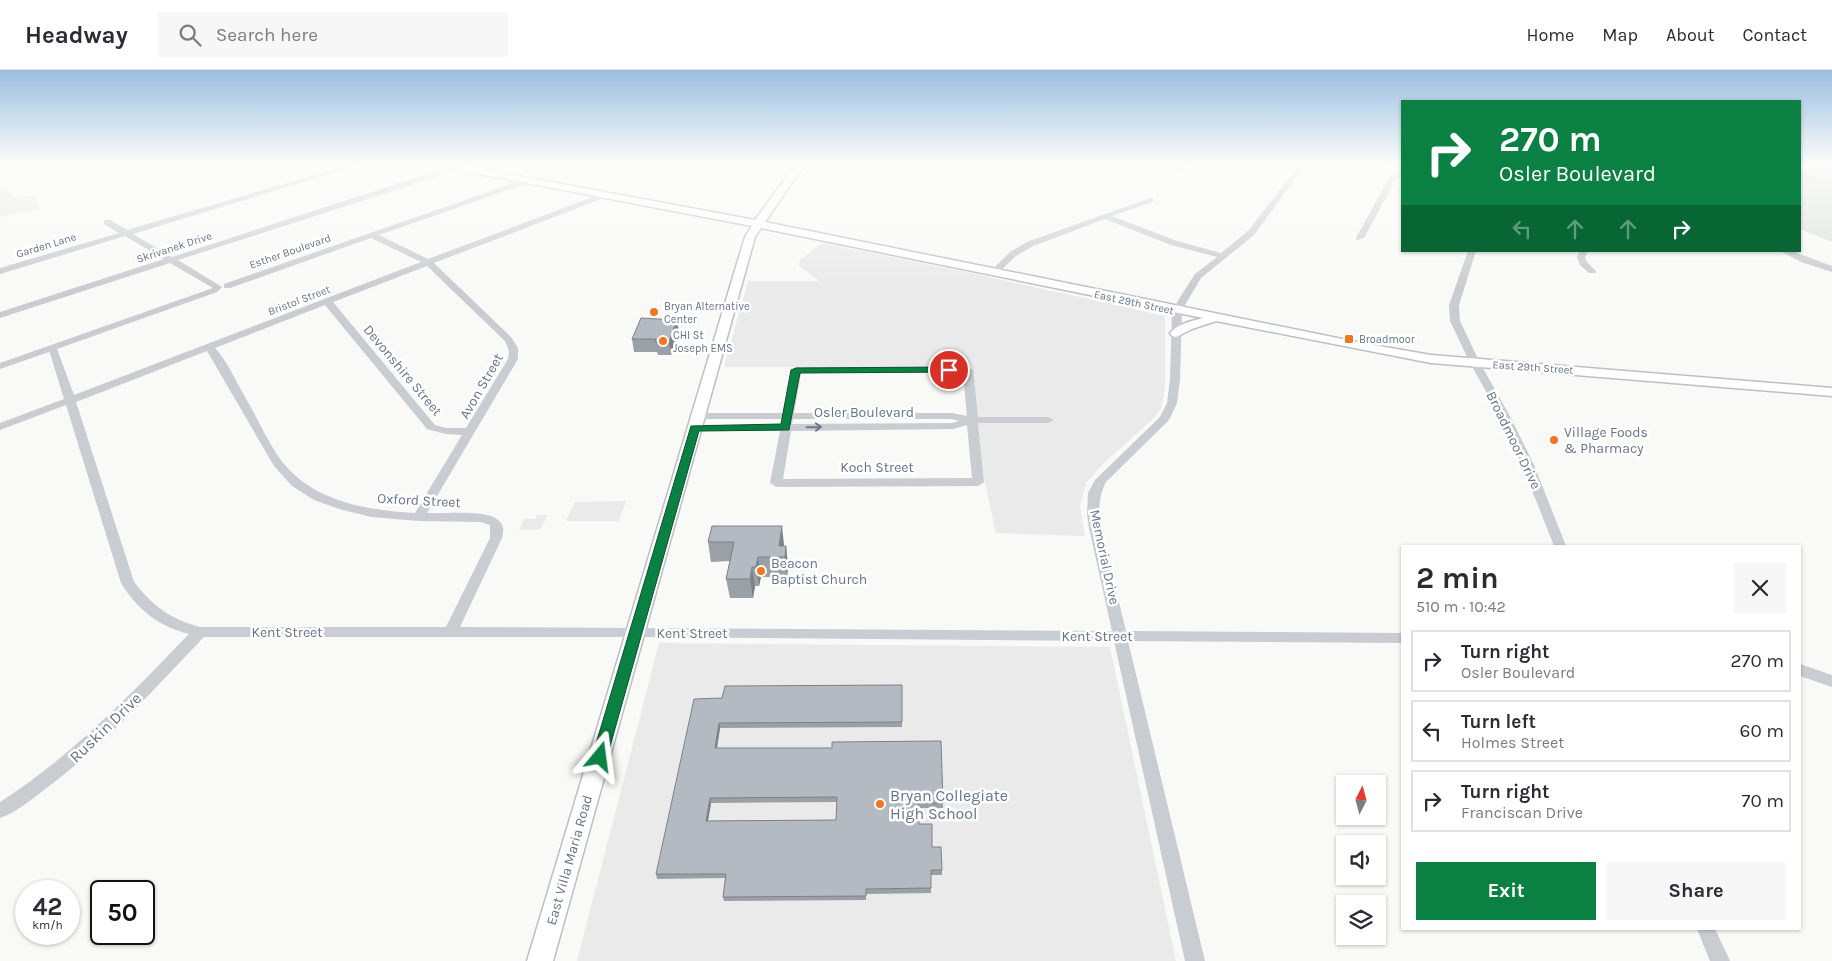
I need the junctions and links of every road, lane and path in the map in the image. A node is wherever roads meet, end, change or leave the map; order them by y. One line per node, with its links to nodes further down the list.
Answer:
1 (219, 206): 15 (street, Garden Lane)
2 (338, 206): 22 (street, Skrivanek Drive)
3 (456, 206): 16 (street, Esther Boulevard)
4 (576, 206): 23 (street, Bristol Street)
5 (666, 206): 11 (main road, East 29th Street)
6 (767, 206): 11 (main road)
7 (770, 206): 14 (main road, East Villa Maria Road)
8 (1134, 206): 12 (street)
9 (1272, 206): 21 (street, Memorial Drive)
10 (1378, 206): 17 (street)
11 (714, 215): 14 (main road, East 29th Street)
12 (1104, 216): 21 (street); 27 (street)
13 (107, 222): 15 (street)
14 (757, 224): 27 (main road, East 29th Street); 42 (main road, East Villa Maria Road)
15 (127, 233): 22 (street); 25 (street, Garden Lane)
16 (372, 235): 23 (street, Avon Street); 28 (street, Esther Boulevard)
17 (1360, 238)
18 (1472, 252): 36 (street, Broadmoor Drive)
19 (1584, 252): 26 (street)
20 (1786, 252): 24 (street)
21 (1224, 256): 30 (street, Memorial Drive)
22 (172, 259): 28 (street); 31 (street, Skrivanek Drive)
23 (429, 263): 29 (street, Bristol Street); 45 (street, Avon Street)
24 (1832, 269)
25 (0, 271)
26 (1592, 271)
27 (993, 272): 30 (main road, East 29th Street)
28 (220, 288): 34 (street, Esther Boulevard)
29 (327, 301): 35 (street, Bristol Street); 45 (street, Devonshire Street)
30 (1177, 310): 32 (main road, East 29th Street); 33 (street, Memorial Drive)
31 (0, 315)
32 (1223, 320): 33 (main road); 36 (main road, East 29th Street)
33 (1176, 333): 51 (street, Memorial Drive)
34 (50, 348): 37 (street, Esther Boulevard); 39 (street, Kent Street)
35 (209, 348): 39 (street, Bristol Street); 46 (street, Oxford Street)
36 (1474, 363): 38 (main road, East 29th Street); 47 (street, Broadmoor Drive)
37 (0, 366)
38 (1832, 392)
39 (70, 400): 44 (street, Bristol Street); 48 (street, Kent Street)
40 (972, 420): 41 (street, Osler Boulevard); 43 (street, Osler Boulevard); 43 (street); 43 (street, Koch Street)
41 (1048, 420)
42 (697, 422): 43 (street, Osler Boulevard); 49 (main road, East Villa Maria Road)
43 (787, 422)
44 (0, 427)
45 (470, 432): 46 (street, Avon Street)
46 (419, 517): 50 (street, Oxford Street)
47 (1560, 545)
48 (200, 632): 50 (street, Kent Street); 55 (street, Ruskin Drive)
49 (636, 632): 50 (street, Kent Street); 51 (street, Kent Street); 57 (main road, East Villa Maria Road)
50 (450, 633)
51 (1122, 636): 52 (street, Kent Street); 58 (street, Memorial Drive)
52 (1401, 638)
53 (1801, 670): 54 (street)
54 (1832, 681)
55 (0, 811)
56 (1706, 930): 59 (street)
57 (540, 961)
58 (1195, 961)
59 (1720, 961)

